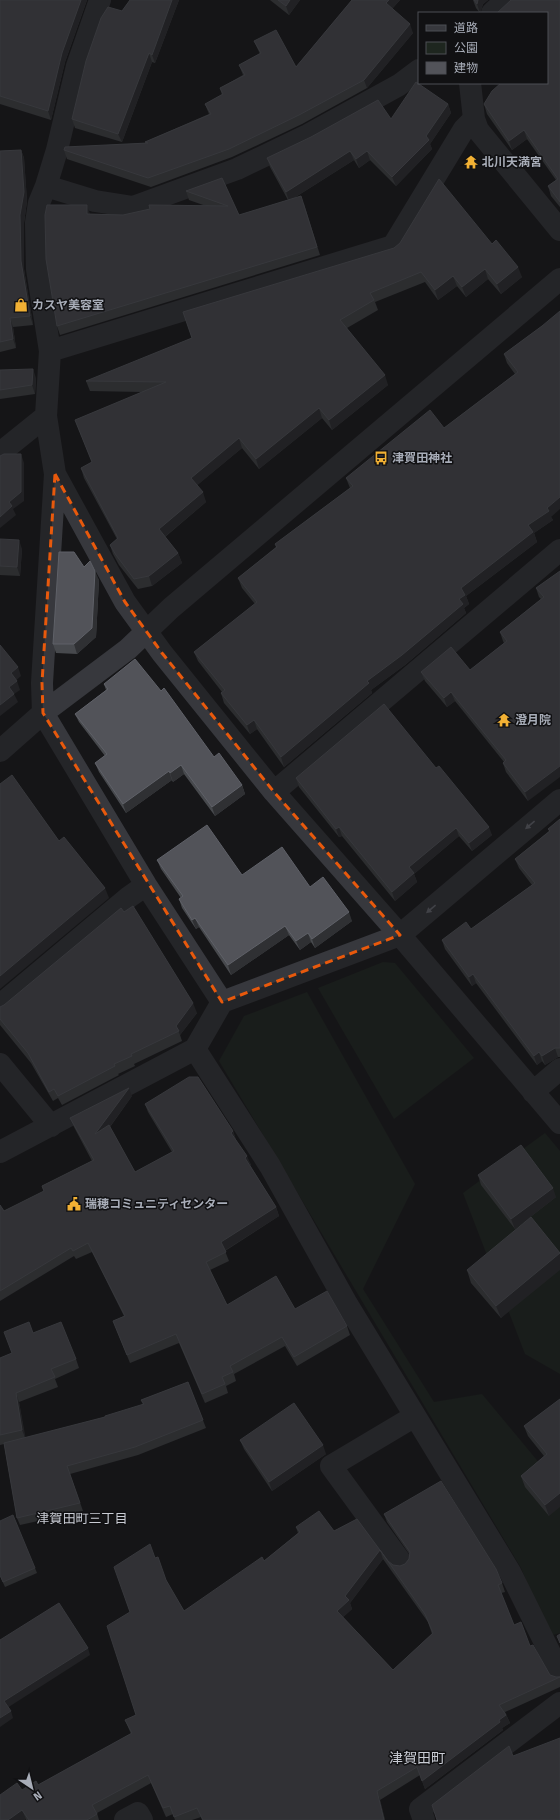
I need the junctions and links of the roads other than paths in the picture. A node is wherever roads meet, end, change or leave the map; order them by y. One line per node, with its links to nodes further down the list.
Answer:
1 (100, 0): 7 (street)
2 (506, 0): 3 (street)
3 (493, 12)
4 (418, 71): 7 (street)
5 (470, 84): 6 (street)
6 (474, 119): 8 (street); 10 (street)
7 (46, 186): 10 (street)
8 (560, 230)
9 (560, 279): 15 (street)
10 (50, 351): 11 (street)
11 (46, 416): 12 (street); 13 (street)
12 (0, 453)
13 (55, 474): 15 (street); 16 (street)
14 (560, 550): 18 (street)
15 (146, 632): 16 (street); 18 (street)
16 (43, 714): 17 (street); 20 (street)
17 (0, 752)
18 (274, 792): 21 (street)
19 (560, 800): 21 (street, one-way to 21)
20 (146, 885): 22 (street); 23 (street)
21 (400, 935): 22 (street); 27 (street)
22 (222, 1002): 24 (street)
23 (0, 1005)
24 (195, 1049): 29 (street); 31 (street)
25 (0, 1064): 29 (street)
26 (560, 1070): 27 (street)
27 (533, 1092): 28 (street)
28 (560, 1123)
29 (51, 1126): 30 (street)
30 (0, 1152)
31 (415, 1416): 32 (street); 33 (street)
32 (401, 1562)
33 (560, 1673)
34 (560, 1703): 37 (street)
35 (125, 1820): 36 (street)
36 (142, 1820)
37 (424, 1820)

